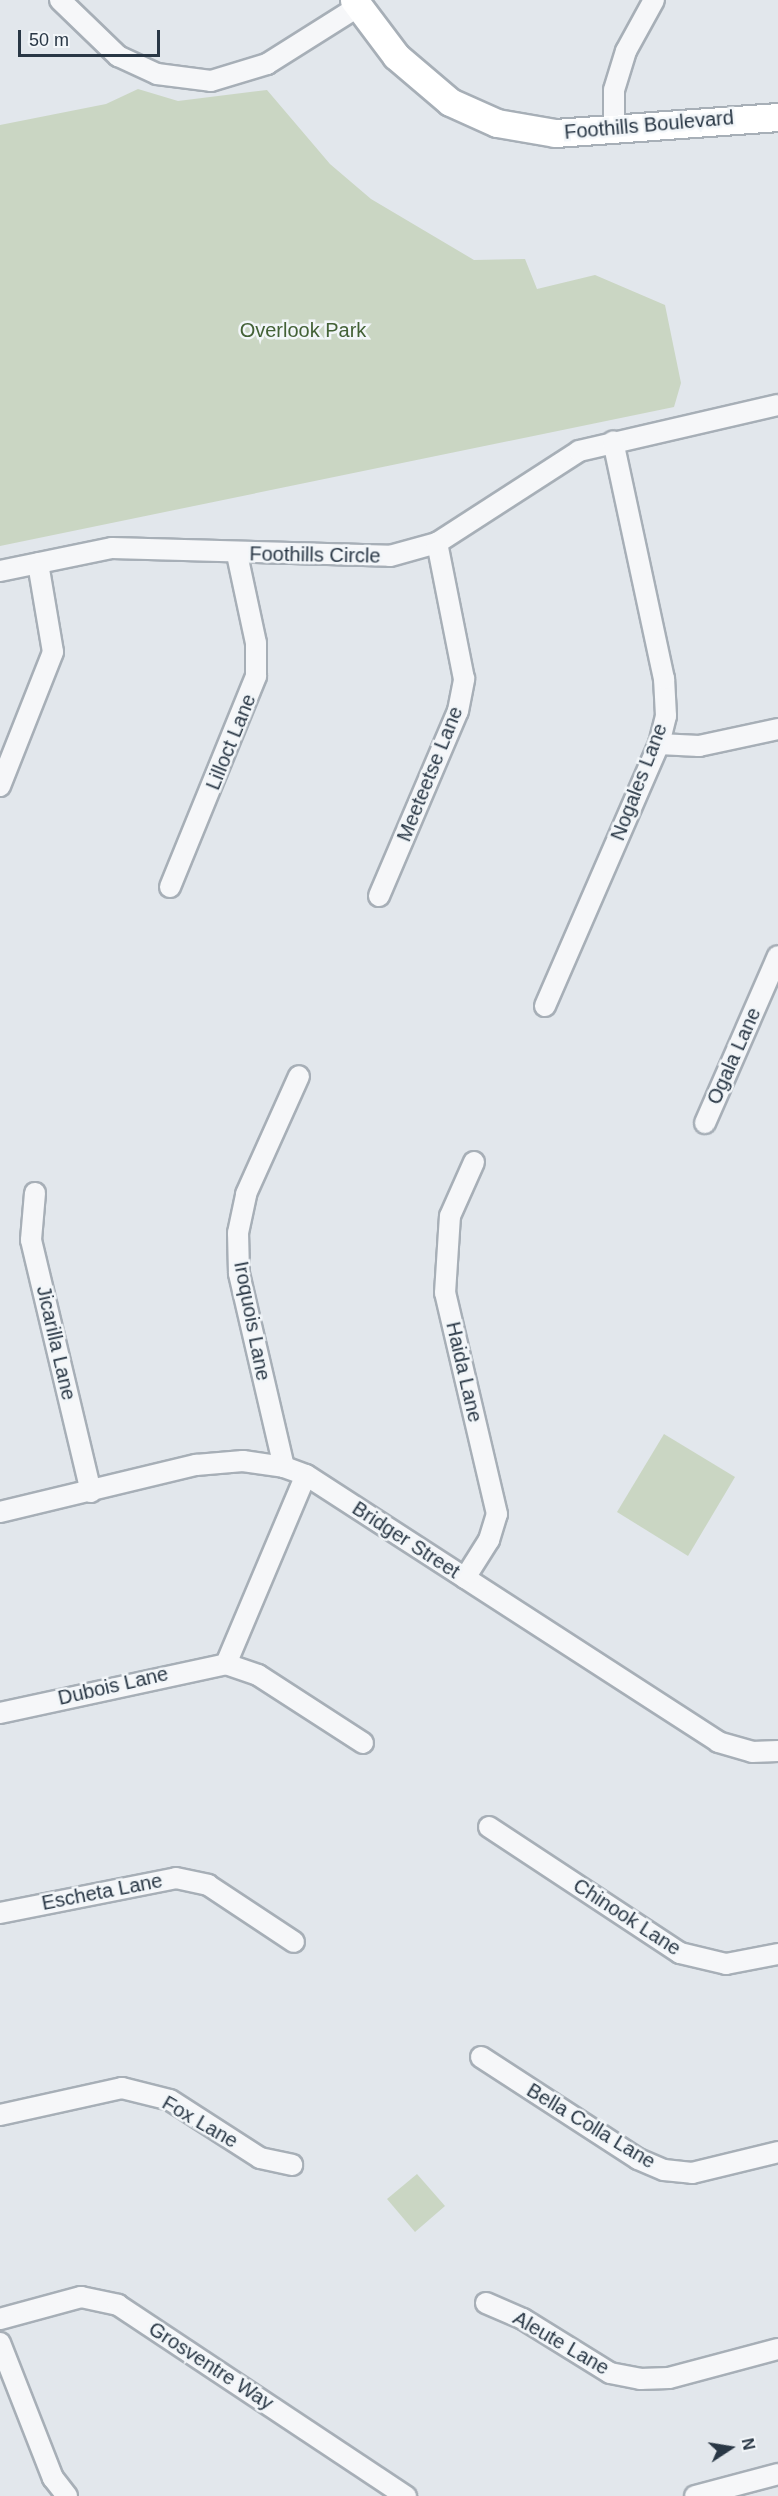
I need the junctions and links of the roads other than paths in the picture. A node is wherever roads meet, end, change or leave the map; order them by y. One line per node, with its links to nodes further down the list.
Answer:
1 (60, 0): 3 (street)
2 (654, 0): 5 (street)
3 (355, 4): 5 (street, Foothills Boulevard)
4 (778, 117): 5 (street, Foothills Boulevard)
5 (614, 131)
6 (778, 405): 7 (street, Foothills Circle)
7 (613, 441): 8 (street, Foothills Circle); 13 (street, Nogales Lane)
8 (437, 543): 9 (street, Foothills Circle); 16 (street, Meeteetse Lane)
9 (237, 554): 10 (street, Foothills Circle); 15 (street, Lilloct Lane)
10 (38, 563): 11 (street, Foothills Circle); 14 (street)
11 (0, 571)
12 (778, 729): 13 (street)
13 (659, 744): 18 (street, Nogales Lane)
14 (0, 786)
15 (170, 887)
16 (380, 896)
17 (778, 956): 20 (street, Ogala Lane)
18 (545, 1006)
19 (299, 1076): 23 (street, Iroquois Lane)
20 (705, 1123)
21 (474, 1162): 27 (street, Haida Lane)
22 (35, 1193): 25 (street, Jicarilla Lane)
23 (284, 1467): 24 (street, Bridger Street); 25 (street, Bridger Street)
24 (306, 1475): 27 (street, Bridger Street); 28 (street)
25 (91, 1492): 26 (street, Bridger Street)
26 (0, 1512)
27 (465, 1578): 31 (street, Bridger Street)
28 (226, 1664): 29 (street, Dubois Lane); 30 (street)
29 (0, 1713)
30 (363, 1743)
31 (778, 1751)
32 (489, 1827): 35 (street, Chinook Lane)
33 (0, 1913): 34 (street, Escheta Lane)
34 (294, 1942)
35 (778, 1954)
36 (481, 2057): 38 (street, Bella Colla Lane)
37 (0, 2115): 39 (street, Fox Lane)
38 (778, 2152)
39 (292, 2165)
40 (486, 2303): 43 (street, Aleute Lane)
41 (0, 2319): 46 (street, Grosventre Way)
42 (0, 2343): 45 (street)
43 (778, 2349)
44 (778, 2474): 47 (street)
45 (67, 2496)
46 (406, 2496)
47 (694, 2496)

